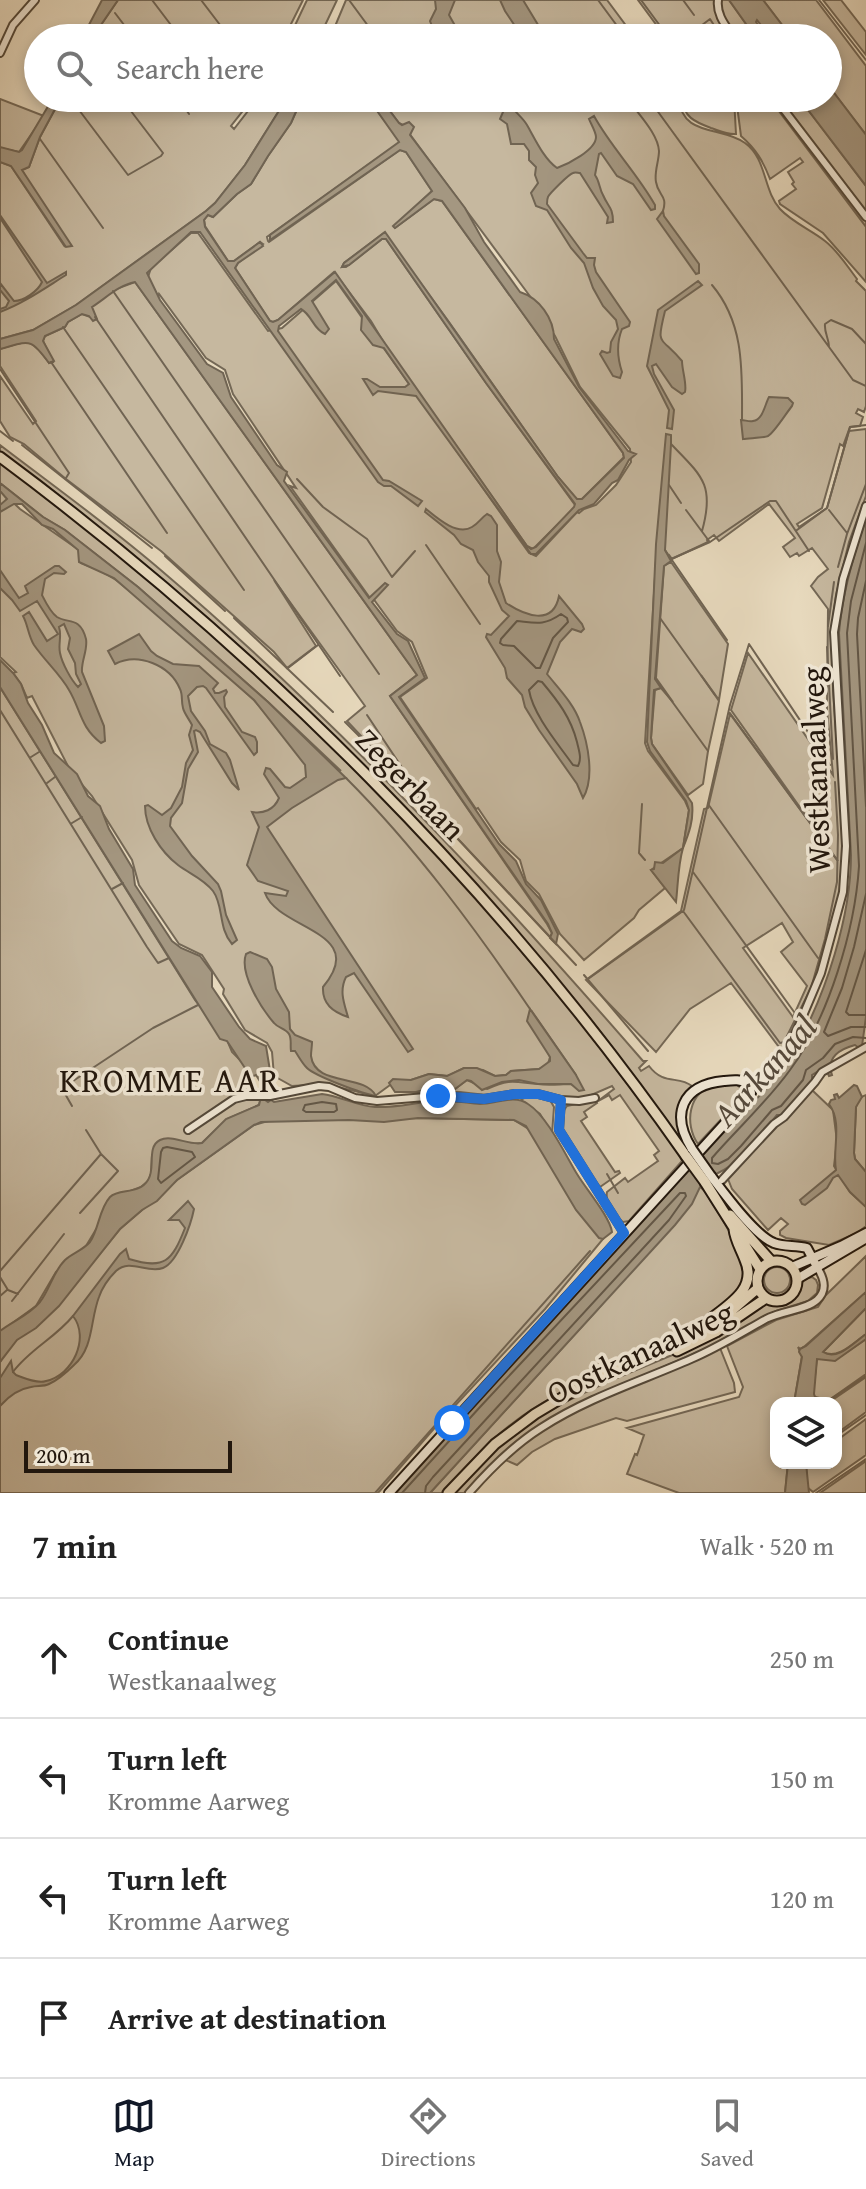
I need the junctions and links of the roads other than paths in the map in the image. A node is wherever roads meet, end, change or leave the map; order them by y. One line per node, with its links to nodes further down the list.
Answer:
1 (35, 0): 4 (street)
2 (718, 0): 3 (street)
3 (725, 24)
4 (0, 53)
5 (786, 112): 6 (street)
6 (866, 217)
7 (0, 457): 14 (main road, Zegerbaan)
8 (866, 506): 10 (street, Westkanaalweg)
9 (866, 1047): 16 (street)
10 (750, 1086): 14 (street, Zegerbaan); 19 (street, Westkanaalweg)
11 (595, 1098): 12 (street)
12 (561, 1100): 13 (street); 19 (street)
13 (188, 1130)
14 (689, 1152): 15 (main road, Zegerbaan, bridge)
15 (708, 1179): 17 (main road, Zegerbaan); 22 (street, Zegerbaan)
16 (722, 1180)
17 (722, 1207): 18 (main road, Zegerbaan); 21 (main road, Zegerbaan)
18 (734, 1229): 24 (main road, Zegerbaan); 28 (main road)
19 (624, 1233): 30 (street, Westkanaalweg)
20 (866, 1235): 22 (street)
21 (771, 1261): 23 (main road); 24 (main road)
22 (815, 1263): 23 (street); 25 (street); 32 (street, Oostkanaalweg)
23 (792, 1267): 25 (main road)
24 (760, 1269): 26 (main road)
25 (797, 1279): 27 (main road)
26 (758, 1288): 27 (main road); 28 (main road, Oostkanaalweg)
27 (766, 1298): 29 (main road, Oostkanaalweg)
28 (660, 1352): 29 (main road, Oostkanaalweg)
29 (552, 1404): 31 (main road, Oostkanaalweg)
30 (389, 1493)
31 (448, 1493)
32 (469, 1493)

